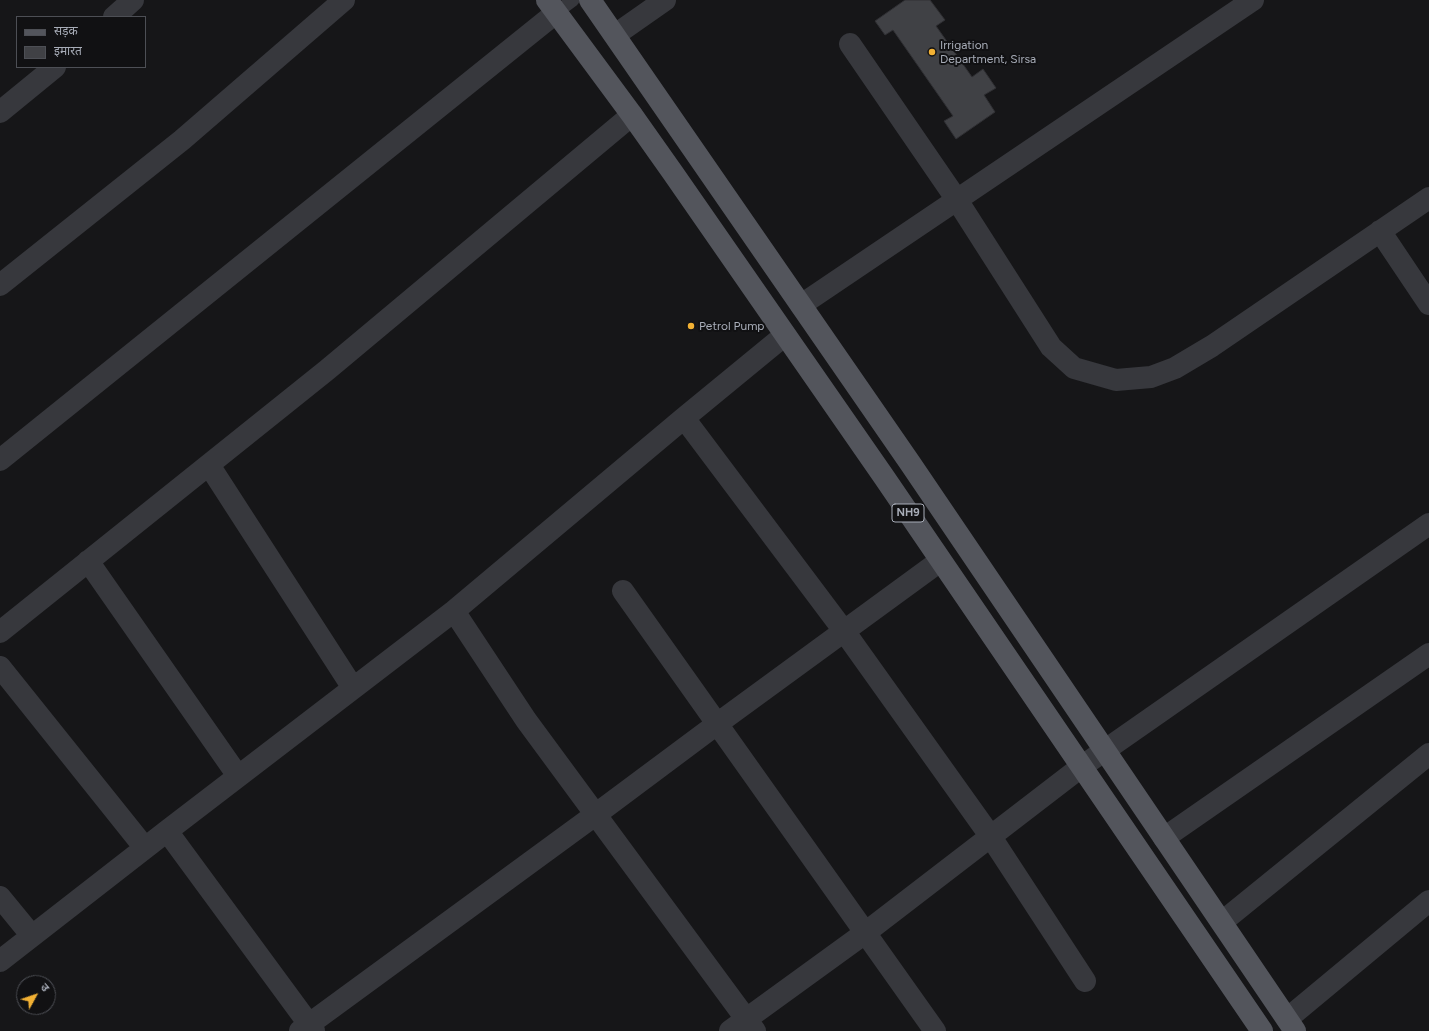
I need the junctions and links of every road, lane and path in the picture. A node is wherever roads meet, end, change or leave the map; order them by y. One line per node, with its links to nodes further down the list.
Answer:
1 (133, 0): 7 (street)
2 (344, 0): 16 (street)
3 (590, 0): 8 (main road, NH9)
4 (665, 0): 8 (street)
5 (1253, 0): 14 (street)
6 (559, 4): 12 (main road, NH9); 21 (street)
7 (115, 16)
8 (615, 35): 18 (main road, NH9)
9 (850, 44): 14 (street)
10 (54, 68): 11 (street)
11 (0, 112)
12 (632, 114): 19 (main road, NH9); 22 (street)
13 (1429, 198): 15 (street)
14 (957, 200): 15 (street); 18 (street)
15 (1380, 231): 17 (street)
16 (0, 285)
17 (1429, 304)
18 (801, 305): 34 (main road, NH9)
19 (785, 335): 20 (street); 25 (main road, NH9)
20 (684, 418): 27 (street); 28 (street)
21 (0, 460)
22 (209, 465): 24 (street); 32 (street)
23 (1429, 524): 34 (street)
24 (88, 561): 29 (street); 37 (street)
25 (940, 561): 28 (street); 36 (main road, NH9)
26 (623, 592): 33 (street)
27 (454, 611): 32 (street); 38 (street)
28 (844, 631): 33 (street); 40 (street)
29 (0, 632)
30 (1429, 654): 41 (street)
31 (0, 668): 42 (street)
32 (353, 688): 37 (street)
33 (716, 724): 38 (street); 46 (street)
34 (1105, 750): 36 (street); 41 (main road, NH9)
35 (1429, 754): 45 (street)
36 (1081, 767): 40 (street); 54 (main road, NH9)
37 (238, 776): 39 (street)
38 (595, 814): 51 (street); 52 (street)
39 (167, 831): 42 (street); 52 (street)
40 (991, 837): 46 (street); 49 (street)
41 (1164, 838): 45 (main road, NH9)
42 (145, 848): 47 (street)
43 (0, 897): 47 (street)
44 (1429, 901): 50 (street)
45 (1222, 922): 50 (main road, NH9)
46 (865, 933): 51 (street); 53 (street)
47 (32, 936): 48 (street)
48 (0, 961)
49 (1085, 982)
50 (1291, 1025)
51 (744, 1027)
52 (308, 1029)
53 (934, 1031)
54 (1262, 1031)

